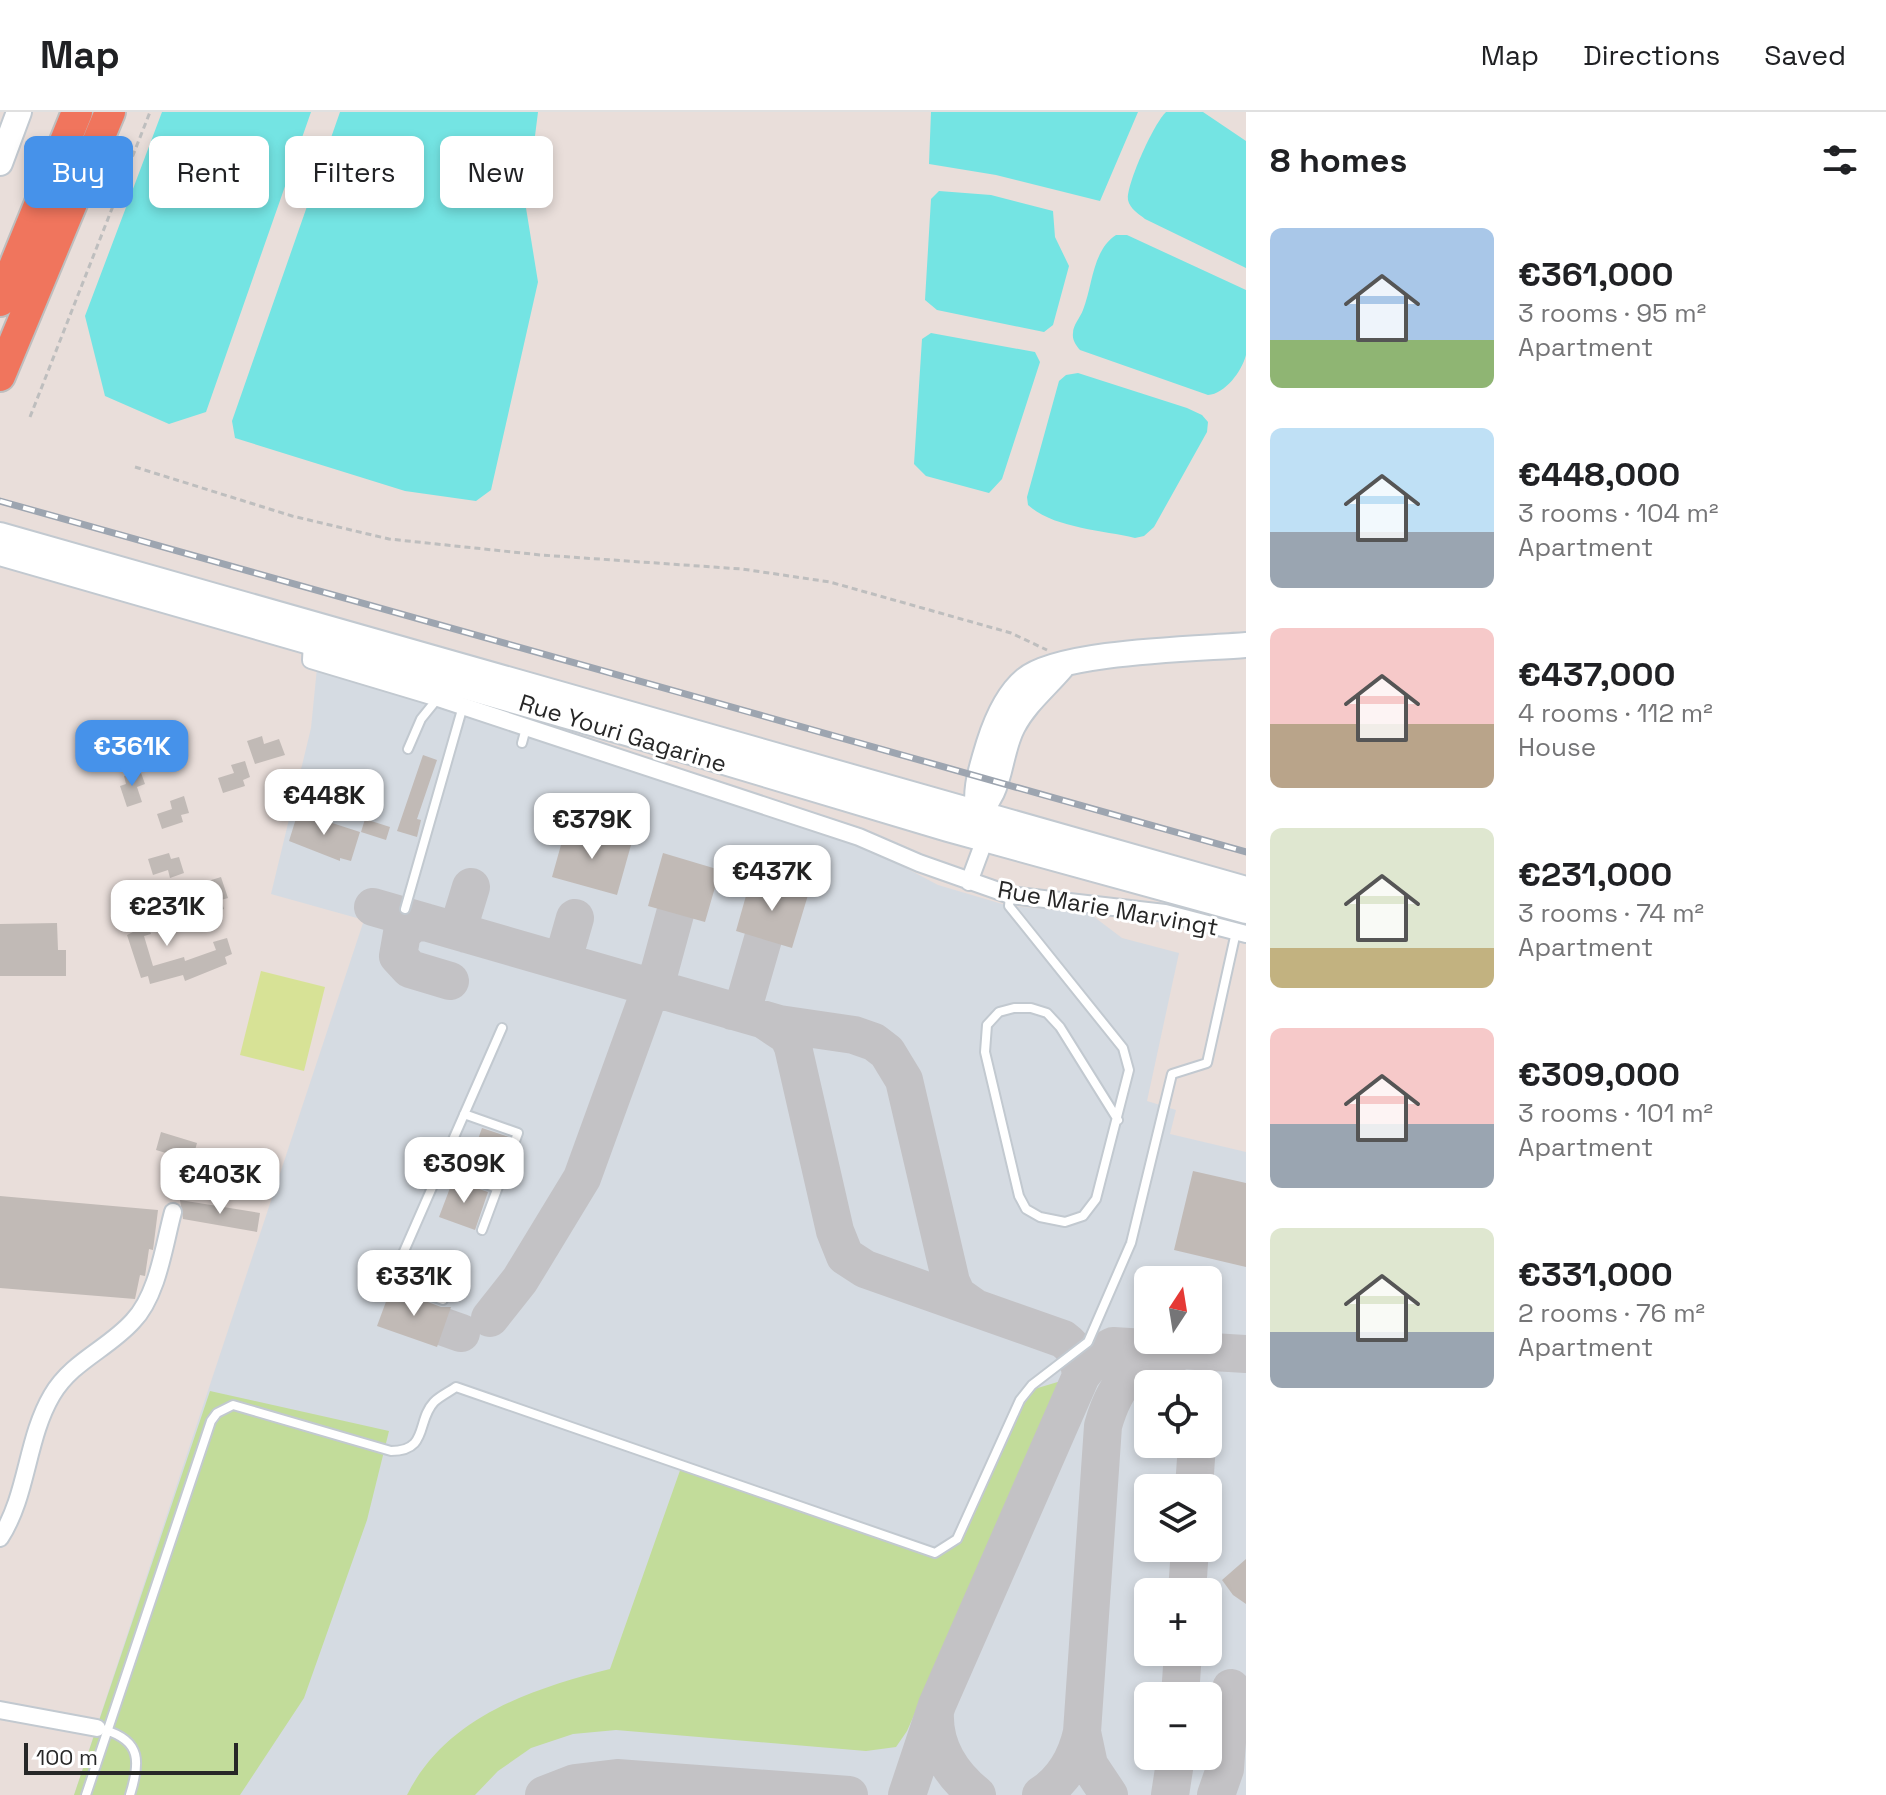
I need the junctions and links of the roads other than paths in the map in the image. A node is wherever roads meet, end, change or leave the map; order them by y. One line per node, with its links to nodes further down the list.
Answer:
1 (19, 112): 4 (main road)
2 (77, 112): 5 (highway)
3 (110, 112): 6 (highway)
4 (0, 163)
5 (0, 301)
6 (0, 376)
7 (0, 535): 15 (main road, Rue Youri Gagarine)
8 (0, 553): 10 (main road, Rue Youri Gagarine)
9 (1246, 645): 14 (main road)
10 (312, 651): 11 (street, Rue Marie Marvingt); 17 (main road, Rue Youri Gagarine)
11 (438, 698): 12 (street, Rue Marie Marvingt); 13 (lane)
12 (463, 706): 20 (street, Rue Marie Marvingt); 23 (lane)
13 (408, 749)
14 (985, 790): 15 (main road); 16 (main road); 19 (main road)
15 (949, 804): 16 (main road, Rue Youri Gagarine)
16 (977, 812): 17 (main road); 18 (main road); 19 (main road, Rue Youri Gagarine)
17 (948, 829): 18 (main road, Rue Youri Gagarine)
18 (985, 839): 19 (main road); 20 (street); 24 (main road, Rue Youri Gagarine)
19 (1090, 845): 21 (main road, Rue Youri Gagarine)
20 (969, 882): 22 (street, Rue Marie Marvingt)
21 (1246, 889)
22 (1010, 895): 24 (street, Rue Marie Marvingt); 27 (lane)
23 (405, 909)
24 (1243, 925): 35 (lane)
25 (502, 1028): 26 (lane)
26 (464, 1114): 28 (lane); 29 (lane)
27 (1118, 1120): 27 (lane)
28 (441, 1168): 29 (lane); 32 (lane)
29 (497, 1188): 31 (lane)
30 (173, 1212): 33 (street)
31 (482, 1230)
32 (443, 1300)
33 (0, 1538)
34 (0, 1710): 35 (street)
35 (102, 1730): 36 (lane); 37 (lane)
36 (86, 1795)
37 (130, 1795)

